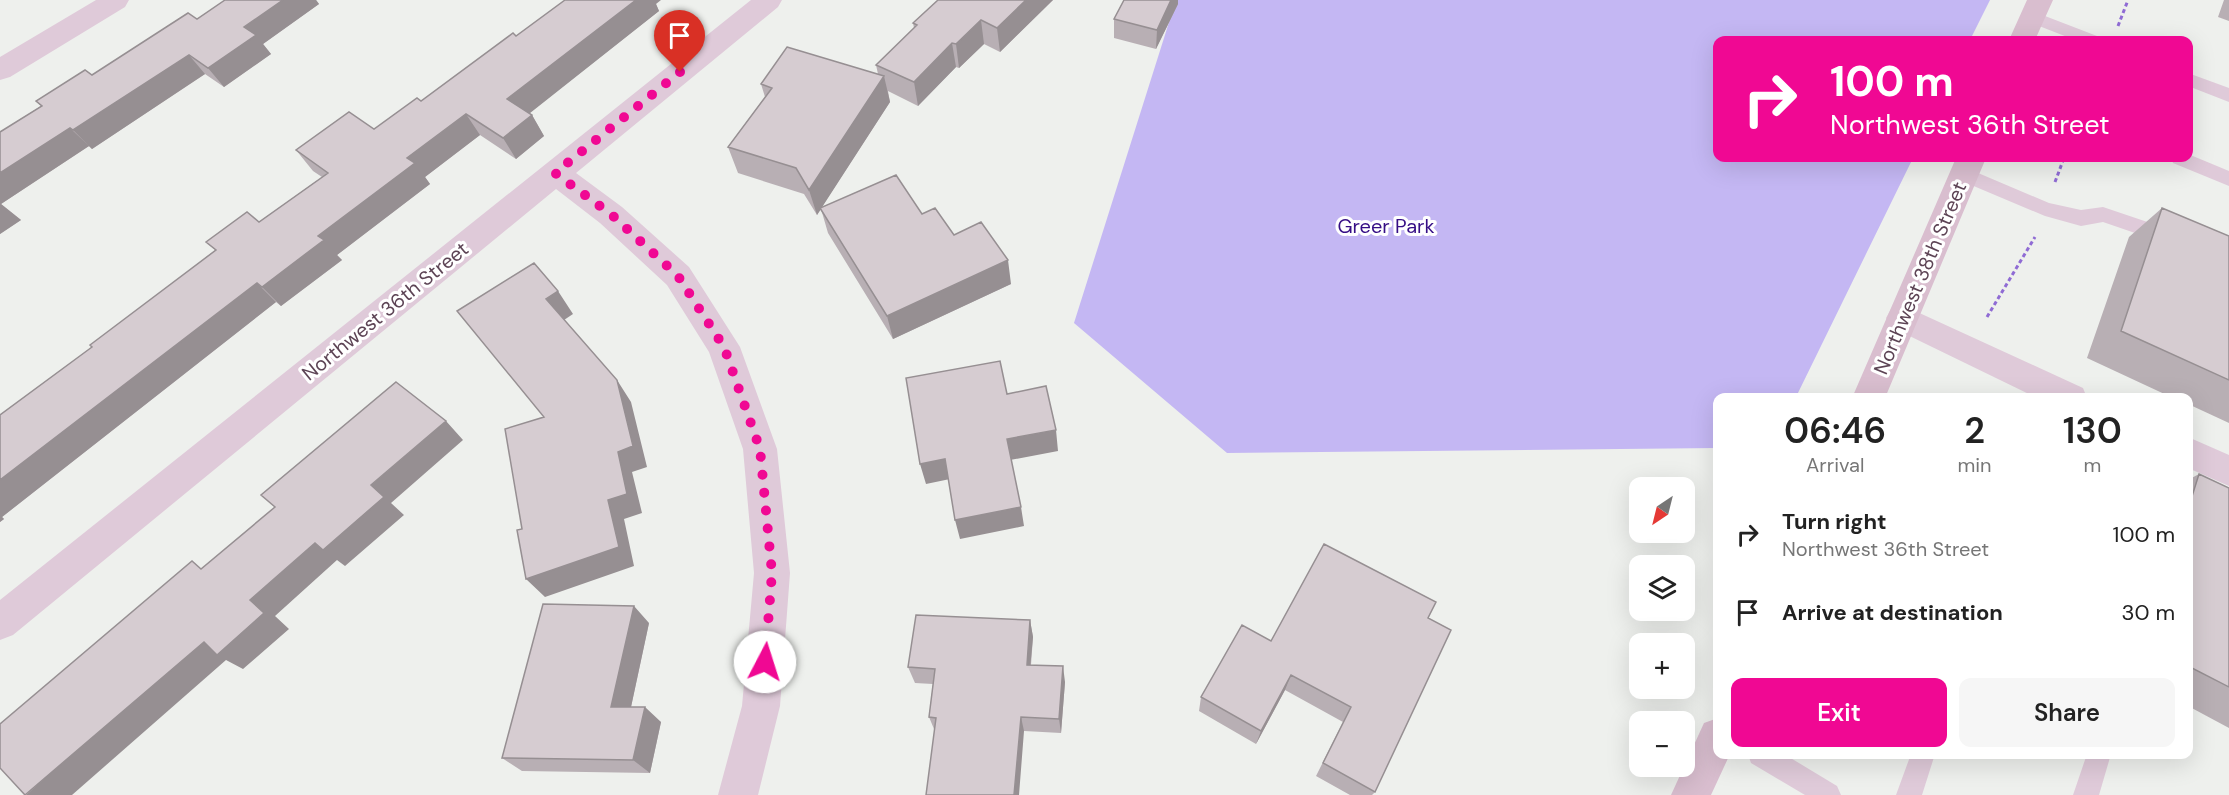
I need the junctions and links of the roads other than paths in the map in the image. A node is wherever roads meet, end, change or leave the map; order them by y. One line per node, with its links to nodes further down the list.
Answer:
1 (116, 0): 5 (street)
2 (769, 0): 10 (street, Northwest 36th Street)
3 (2031, 19): 4 (lane)
4 (2080, 36)
5 (0, 70)
6 (2193, 81): 7 (lane)
7 (2229, 95)
8 (2190, 162): 11 (lane)
9 (1968, 166): 12 (lane); 13 (main road, Northwest 38th Street)
10 (555, 173): 18 (street, Northwest 36th Street); 23 (street)
11 (2229, 178)
12 (2186, 244)
13 (1902, 318): 14 (main road, Northwest 38th Street); 15 (street)
14 (1870, 393)
15 (2061, 393)
16 (2193, 454): 17 (street)
17 (2229, 471)
18 (0, 623)
19 (1713, 748): 24 (main road)
20 (1768, 759): 25 (lane)
21 (1921, 759): 26 (lane)
22 (2097, 759): 27 (lane)
23 (738, 795)
24 (1691, 795)
25 (1828, 795)
26 (1909, 795)
27 (2086, 795)

